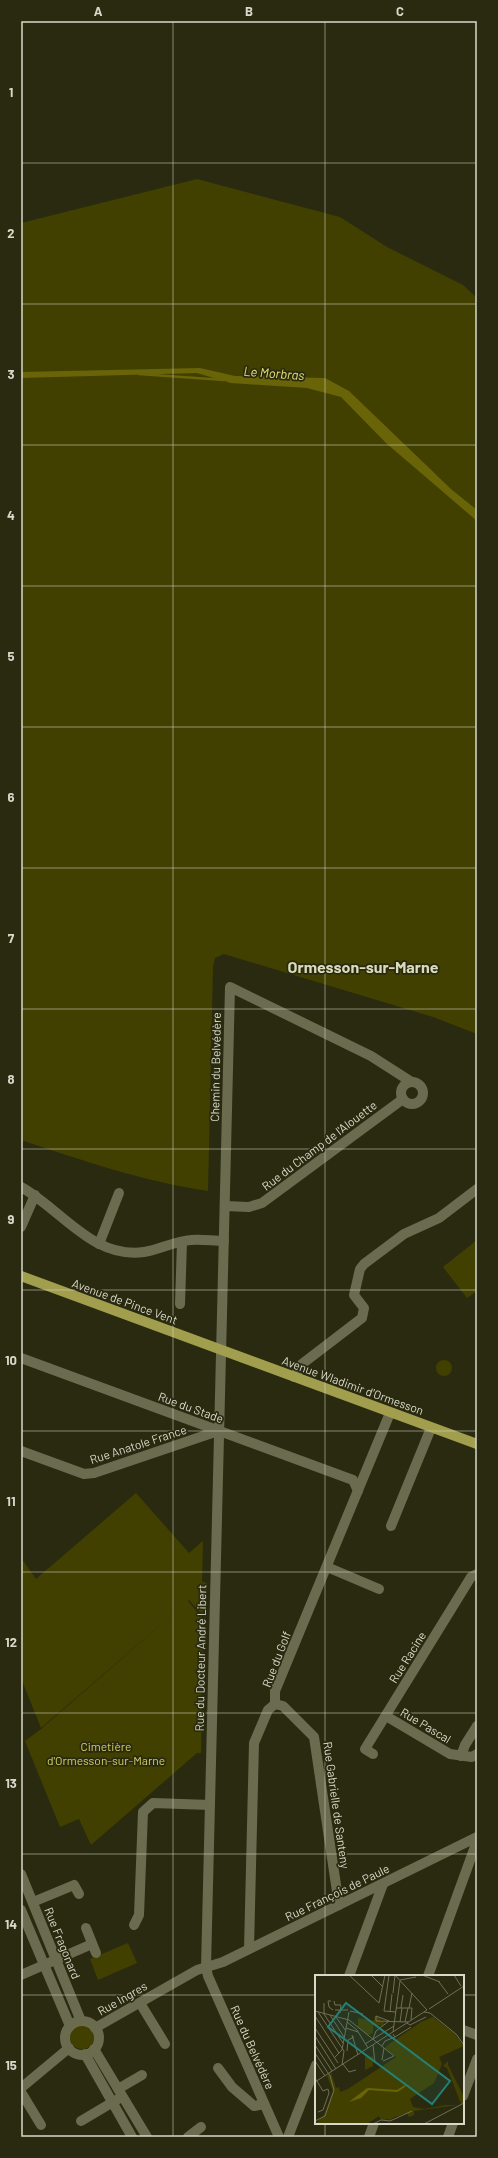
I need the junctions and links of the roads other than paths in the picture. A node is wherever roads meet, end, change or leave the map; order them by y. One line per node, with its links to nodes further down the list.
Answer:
1 (410, 1081): 2 (street); 2 (street); 7 (street, Chemin du Belvédère)
2 (402, 1099): 7 (street, Rue du Champ de l'Alouette)
3 (21, 1187): 6 (street)
4 (477, 1189): 16 (street)
5 (119, 1193): 11 (street)
6 (35, 1195): 8 (street); 11 (street)
7 (225, 1206): 9 (street, Chemin du Belvédère)
8 (21, 1226)
9 (224, 1241): 10 (street); 14 (street, Chemin du Belvédère)
10 (182, 1242): 11 (street); 13 (street)
11 (99, 1244)
12 (21, 1276): 14 (main road, Avenue de Pince Vent)
13 (180, 1304)
14 (221, 1350): 16 (main road, Avenue Wladimir d'Ormesson); 19 (street, Rue du Docteur André Libert)
15 (21, 1358): 19 (street, Rue du Stade)
16 (294, 1377): 17 (main road, Avenue Wladimir d'Ormesson)
17 (390, 1413): 18 (main road, Avenue Wladimir d'Ormesson); 22 (street, Rue du Golf)
18 (431, 1428): 20 (main road, Avenue Wladimir d'Ormesson); 25 (street)
19 (218, 1430): 21 (street, Rue Anatole France); 23 (street, Rue du Stade); 35 (street, Rue du Docteur André Libert)
20 (477, 1444)
21 (21, 1451)
22 (365, 1476): 23 (street); 24 (street, Rue du Golf)
23 (353, 1480): 24 (street)
24 (358, 1491): 26 (street, Rue du Golf)
25 (390, 1526)
26 (327, 1567): 28 (street); 29 (street, Rue du Golf)
27 (477, 1574): 30 (street, Rue Racine)
28 (379, 1589)
29 (275, 1704): 42 (street, Rue Gabrielle de Santeny); 46 (street, Rue du Golf)
30 (386, 1716): 32 (street, Rue Racine); 34 (street, Rue Pascal)
31 (477, 1726): 34 (street)
32 (373, 1754)
33 (477, 1754): 34 (street, Rue Pascal)
34 (461, 1756)
35 (210, 1805): 44 (street); 49 (street, Rue du Docteur André Libert)
36 (477, 1837): 39 (street, Rue François de Paule)
37 (477, 1841): 52 (street)
38 (21, 1875): 41 (street, Rue Fragonard)
39 (383, 1884): 42 (street, Rue François de Paule); 51 (street)
40 (79, 1894): 41 (street)
41 (32, 1902): 47 (street, Rue Fragonard)
42 (339, 1906): 46 (street, Rue François de Paule)
43 (21, 1910): 48 (street)
44 (134, 1925)
45 (86, 1928): 47 (street)
46 (249, 1949): 49 (street, Rue François de Paule)
47 (56, 1958): 48 (street); 54 (street, Rue Fragonard)
48 (44, 1966): 50 (street); 55 (street)
49 (206, 1967): 53 (street, Rue Ingres); 72 (street, Rue du Belvédère)
50 (21, 1975)
51 (349, 1975)
52 (428, 1975)
53 (140, 2003): 56 (street, Rue Ingres); 59 (street)
54 (81, 2021): 55 (street); 56 (street)
55 (70, 2026): 60 (street)
56 (95, 2028): 61 (street)
57 (464, 2030): 58 (street)
58 (477, 2035)
59 (165, 2044)
60 (69, 2048): 62 (street); 67 (street)
61 (94, 2049): 62 (street); 69 (street)
62 (85, 2054): 71 (street)
63 (477, 2058): 70 (street)
64 (218, 2068): 72 (street)
65 (315, 2068): 82 (street)
66 (142, 2075): 69 (street)
67 (21, 2088)
68 (21, 2092): 76 (street)
69 (121, 2092): 71 (street); 79 (street)
70 (464, 2093)
71 (112, 2102): 73 (street); 78 (street)
72 (264, 2104): 81 (street, Rue du Belvédère)
73 (81, 2121)
74 (374, 2124): 83 (street)
75 (453, 2124): 84 (street)
76 (41, 2125)
77 (201, 2127): 80 (street)
78 (132, 2137)
79 (147, 2137)
80 (188, 2137)
81 (279, 2137)
82 (288, 2137)
83 (368, 2137)
84 (448, 2137)

